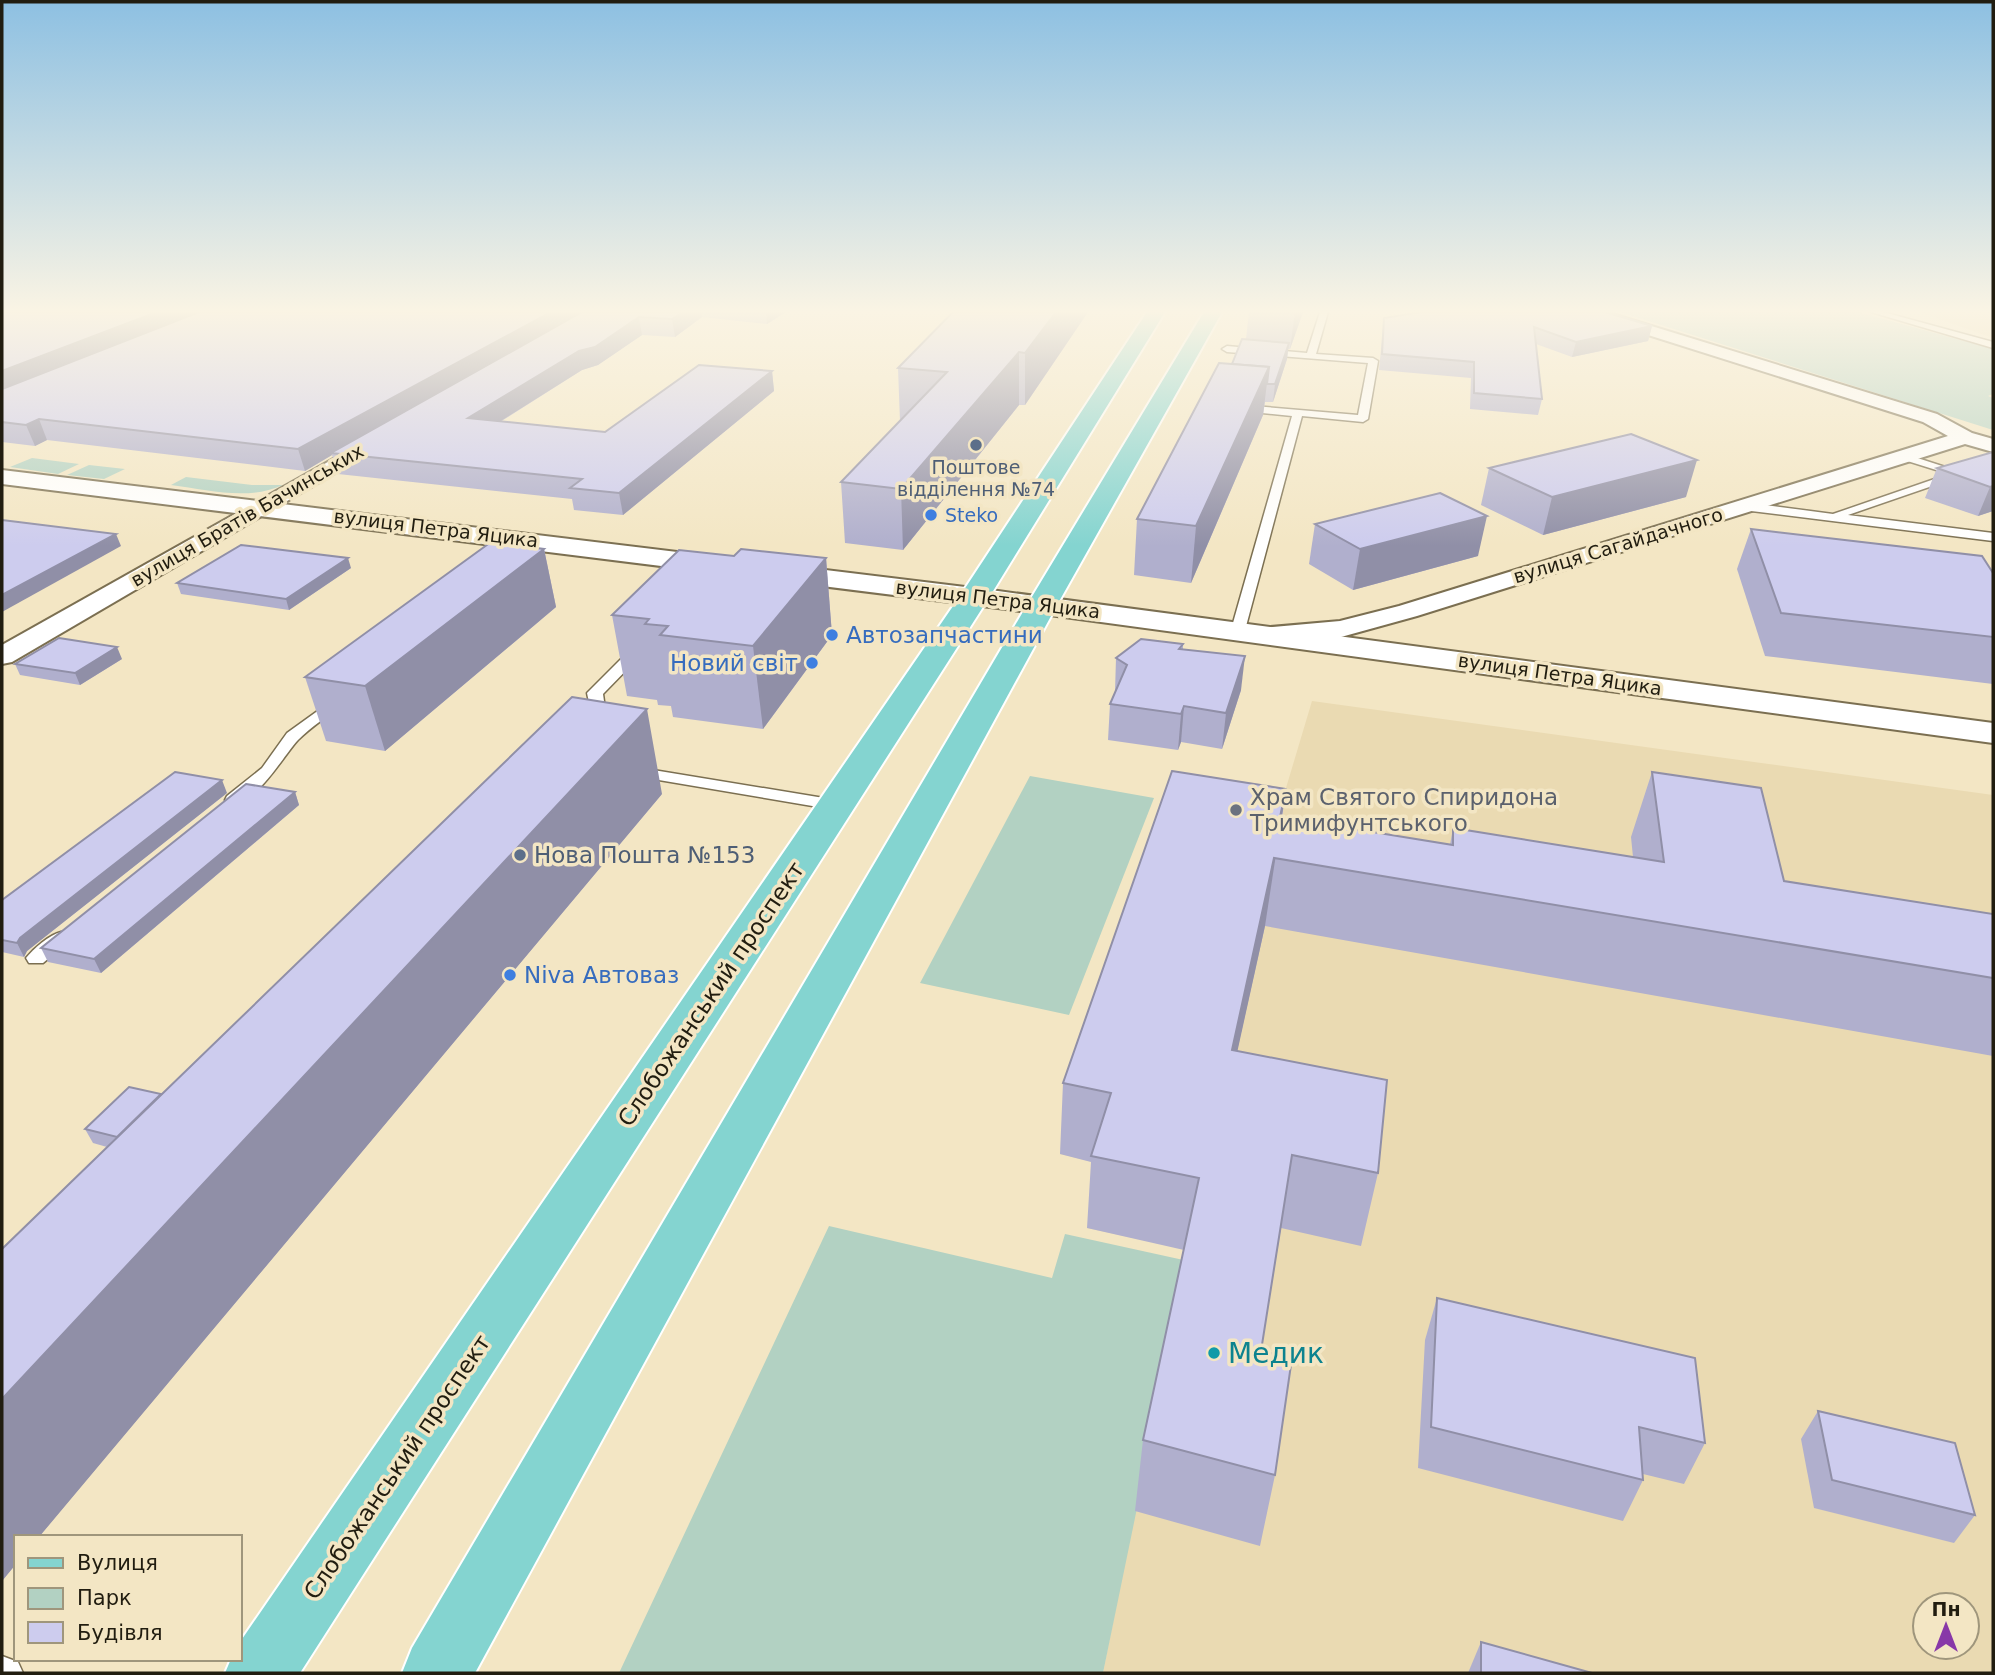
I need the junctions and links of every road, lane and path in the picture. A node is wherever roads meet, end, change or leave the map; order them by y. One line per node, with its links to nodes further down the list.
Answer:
1 (1106, 390): 18 (main road, Слобожанський проспект)
2 (1181, 390): 19 (main road)
3 (1368, 390): 6 (lane)
4 (1841, 390): 8 (street)
5 (1224, 406): 6 (lane)
6 (1298, 413): 20 (lane)
7 (393, 431): 13 (street, вулиця Братів Бачинських)
8 (1965, 437): 9 (street); 10 (street, вулиця Сагайдачного)
9 (1993, 446)
10 (1905, 457): 12 (street, вулиця Сагайдачного); 14 (lane)
11 (2, 477): 13 (street, вулиця Петра Яцика)
12 (1743, 506): 14 (lane); 20 (street, вулиця Сагайдачного)
13 (262, 507): 16 (street, вулиця Петра Яцика); 22 (street, вулиця Братів Бачинських)
14 (1831, 517): 15 (lane)
15 (1993, 537)
16 (544, 541): 17 (lane); 18 (street, вулиця Петра Яцика)
17 (522, 558)
18 (975, 596): 19 (street, вулиця Петра Яцика); 27 (main road, Слобожанський проспект)
19 (1042, 605): 20 (street, вулиця Петра Яцика); 34 (main road)
20 (1253, 632): 24 (street, вулиця Петра Яцика)
21 (651, 638): 25 (lane)
22 (2, 656)
23 (348, 694): 28 (lane)
24 (1993, 733)
25 (592, 737)
26 (614, 769): 27 (lane)
27 (836, 805): 33 (main road, Слобожанський проспект)
28 (215, 814)
29 (78, 924): 30 (lane)
30 (36, 958)
31 (2, 1672): 32 (lane)
32 (7, 1673)
33 (260, 1673)
34 (437, 1673)

